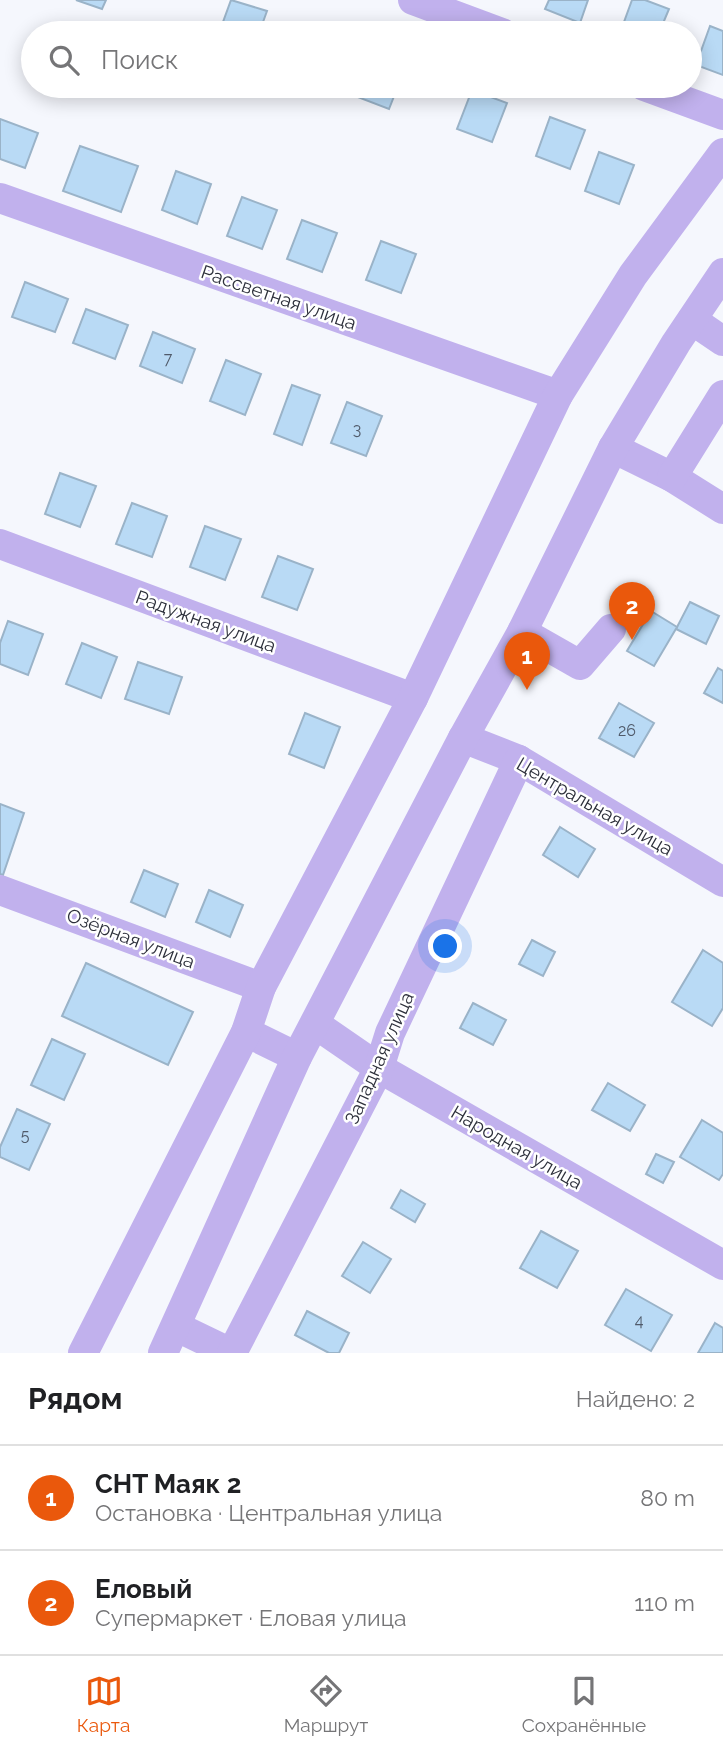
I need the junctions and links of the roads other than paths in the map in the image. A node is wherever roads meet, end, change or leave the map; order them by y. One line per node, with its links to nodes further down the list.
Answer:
1 (413, 0): 2 (street)
2 (470, 21)
3 (677, 98): 4 (street)
4 (723, 115)
5 (723, 153): 11 (street)
6 (0, 198): 11 (street, Рассветная улица)
7 (723, 273): 8 (street)
8 (692, 320): 9 (street); 12 (street)
9 (723, 341)
10 (723, 395): 13 (street)
11 (558, 396): 18 (street)
12 (613, 448): 13 (street); 17 (street)
13 (671, 477): 14 (street)
14 (723, 509)
15 (0, 544): 18 (street, Радужная улица)
16 (611, 629): 17 (street)
17 (522, 632): 19 (street)
18 (413, 698): 23 (street)
19 (463, 738): 20 (street, Центральная улица); 24 (street)
20 (519, 760): 21 (street, Центральная улица); 27 (street, Западная улица)
21 (723, 882)
22 (0, 890): 23 (street, Озёрная улица)
23 (261, 987): 25 (street)
24 (315, 1024): 26 (street); 27 (street, Народная улица)
25 (246, 1032): 26 (street); 30 (street)
26 (297, 1057): 29 (street)
27 (379, 1068): 28 (street, Народная улица); 32 (street, Западная улица)
28 (723, 1265)
29 (177, 1326): 31 (street); 32 (street)
30 (83, 1353)
31 (163, 1353)
32 (232, 1353)

